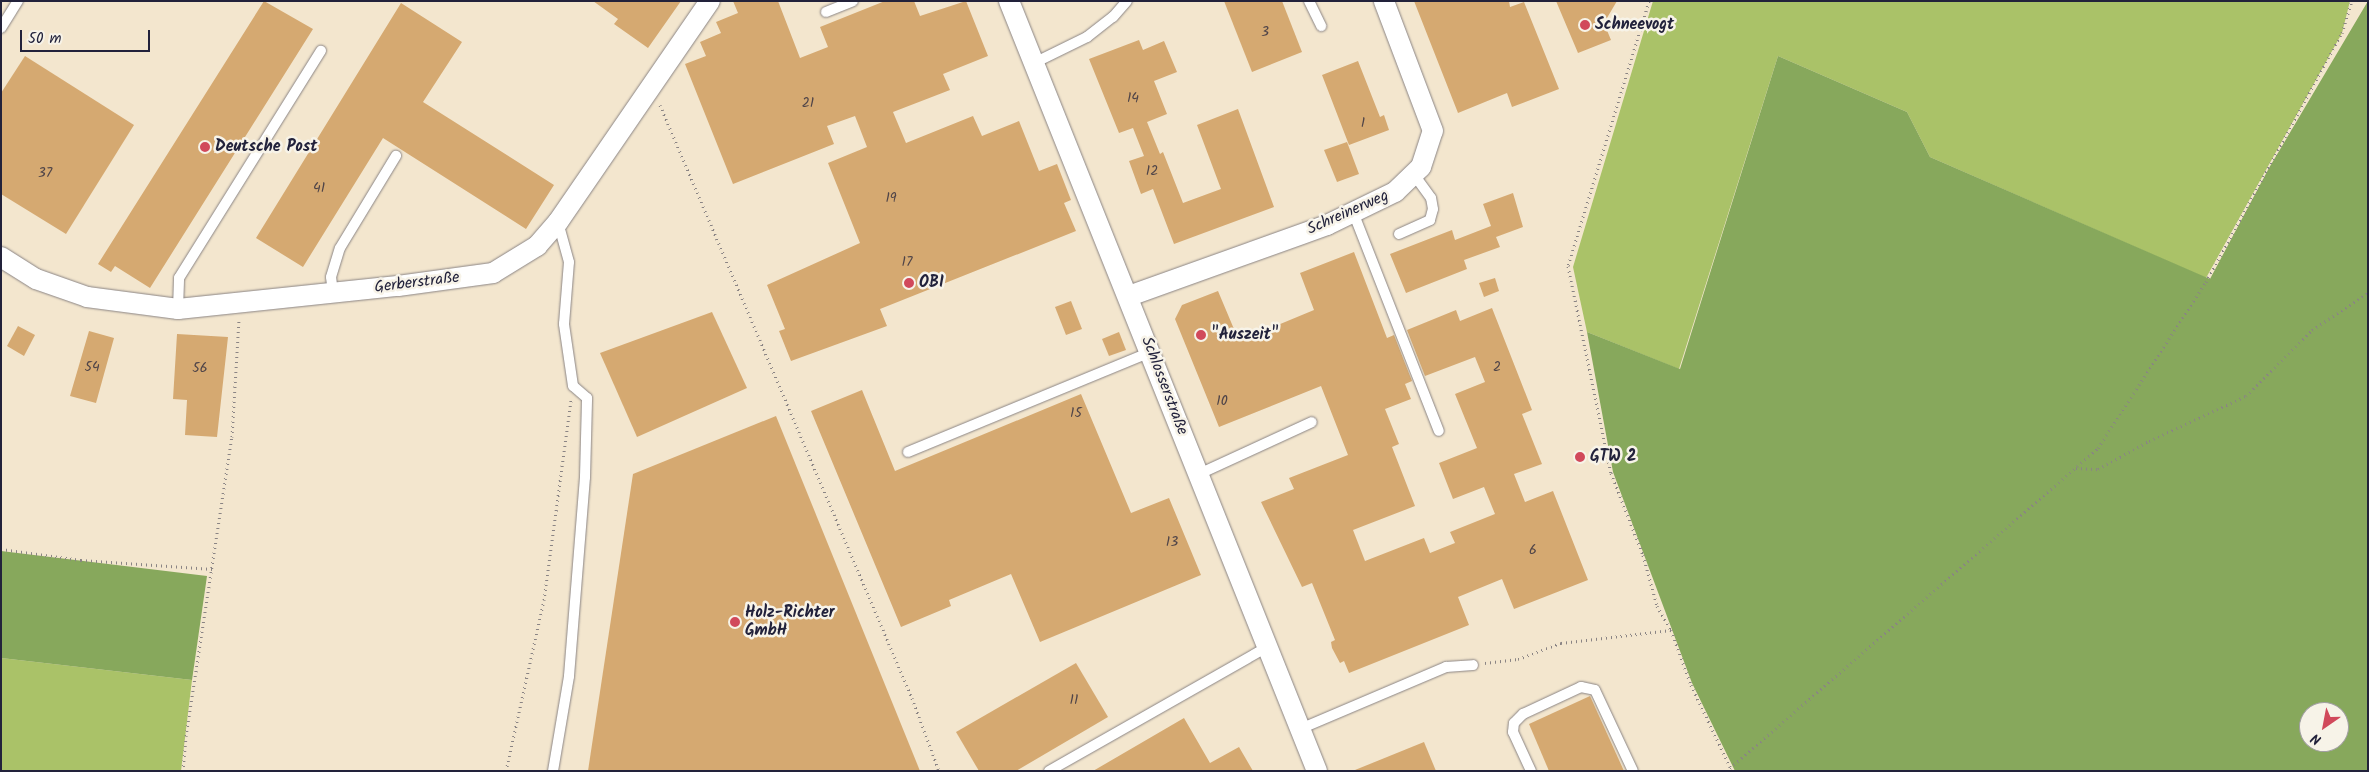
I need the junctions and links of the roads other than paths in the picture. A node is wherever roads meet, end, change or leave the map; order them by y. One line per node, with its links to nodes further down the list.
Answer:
1 (18, 1): 10 (lane)
2 (710, 1): 16 (street, Gerberstraße)
3 (853, 1): 8 (lane)
4 (1009, 1): 12 (street, Schlosserstraße)
5 (1127, 1): 12 (lane)
6 (1309, 1): 9 (lane)
7 (1384, 1): 14 (street, Schreinerweg)
8 (826, 12)
9 (1321, 26)
10 (1, 28)
11 (321, 51): 21 (lane)
12 (1034, 63): 20 (street, Schlosserstraße)
13 (396, 156): 19 (lane)
14 (1414, 174): 15 (street, Schreinerweg); 17 (lane)
15 (1353, 212): 20 (street, Schreinerweg); 24 (lane)
16 (558, 222): 19 (street, Gerberstraße); 30 (lane)
17 (1399, 234)
18 (1, 257): 21 (street, Gerberstraße)
19 (334, 293): 21 (street, Gerberstraße)
20 (1129, 296): 22 (street, Schlosserstraße)
21 (178, 308)
22 (1151, 352): 25 (lane); 26 (street, Schlosserstraße)
23 (1312, 422): 26 (lane)
24 (1439, 431)
25 (908, 452)
26 (1199, 474): 27 (street, Schlosserstraße)
27 (1267, 647): 29 (street, Schlosserstraße); 31 (lane)
28 (1473, 665): 29 (lane)
29 (1300, 729): 32 (street, Schlosserstraße)
30 (553, 771)
31 (1049, 771)
32 (1317, 771)
33 (1531, 771): 34 (lane)
34 (1633, 771)

